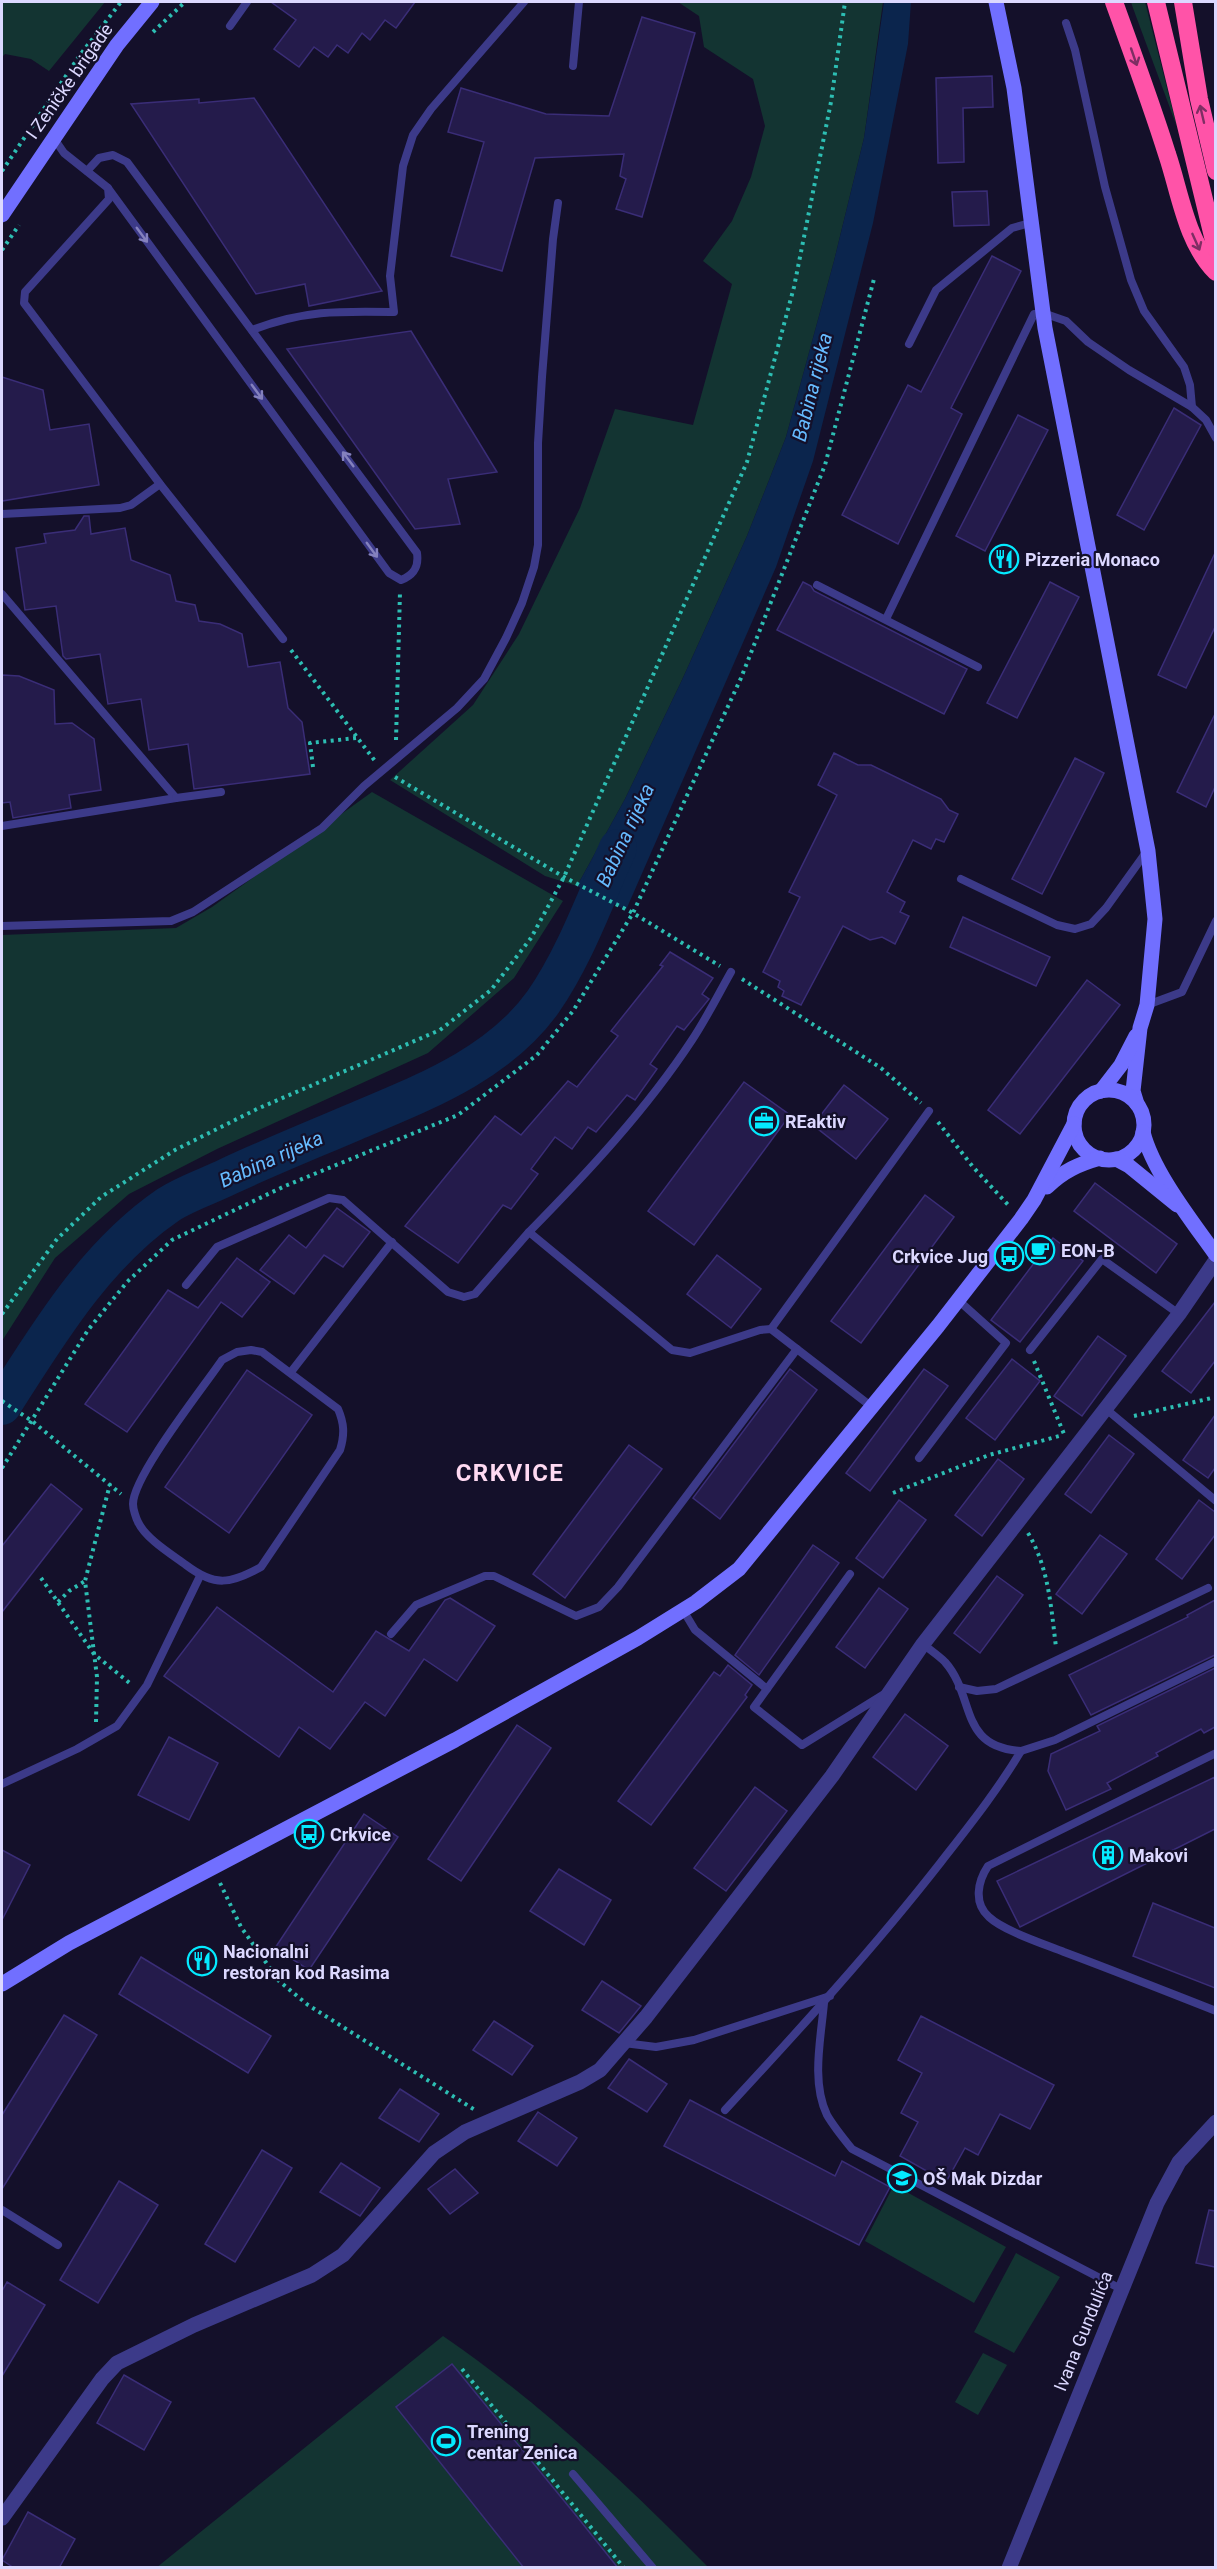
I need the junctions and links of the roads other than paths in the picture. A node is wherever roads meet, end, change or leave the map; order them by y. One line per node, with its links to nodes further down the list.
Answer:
1 (152, 2): 12 (main road, I Zeničke brigade)
2 (247, 2): 10 (lane)
3 (524, 2): 22 (lane)
4 (579, 2): 11 (lane)
5 (996, 2): 18 (main road)
6 (1114, 2): 20 (highway, one-way to 20)
7 (1156, 2): 19 (highway)
8 (1183, 2): 14 (highway, one-way to 8)
9 (1066, 23): 24 (lane)
10 (230, 26)
11 (573, 66)
12 (52, 137): 13 (lane); 17 (main road, I Zeničke brigade)
13 (87, 171): 15 (lane); 22 (lane)
14 (1215, 171)
15 (108, 188): 22 (lane, one-way to 22); 26 (lane)
16 (558, 203): 39 (lane)
17 (2, 215)
18 (1030, 223): 21 (main road); 23 (lane)
19 (1215, 249)
20 (1215, 272)
21 (1043, 314): 24 (lane); 30 (lane); 36 (main road)
22 (252, 330)
23 (909, 344)
24 (1192, 407): 25 (lane)
25 (1215, 438)
26 (160, 484): 27 (lane); 31 (lane)
27 (2, 514)
28 (818, 585): 30 (lane)
29 (2, 594): 34 (lane)
30 (886, 619): 32 (lane)
31 (283, 639)
32 (978, 666)
33 (221, 792): 34 (lane)
34 (176, 798): 35 (lane)
35 (2, 826)
36 (1148, 850): 37 (lane); 41 (main road)
37 (961, 879)
38 (1215, 921): 41 (lane)
39 (2, 926)
40 (731, 972): 51 (lane)
41 (1147, 1005): 42 (main road)
42 (1140, 1028): 43 (main road); 44 (main road)
43 (1101, 1091): 44 (main road); 46 (main road)
44 (1137, 1104): 47 (main road)
45 (929, 1111): 57 (lane)
46 (1074, 1124): 48 (main road); 49 (main road)
47 (1143, 1132): 48 (main road); 50 (main road)
48 (1108, 1158): 49 (main road); 50 (main road)
49 (1034, 1200): 55 (main road)
50 (1186, 1213): 53 (main road)
51 (529, 1232): 52 (lane); 57 (lane)
52 (392, 1242): 54 (lane); 60 (lane)
53 (1214, 1250): 56 (street)
54 (186, 1285)
55 (958, 1300): 61 (main road); 63 (lane)
56 (1179, 1314): 59 (lane); 62 (street)
57 (771, 1329): 58 (lane)
58 (797, 1349): 61 (lane); 69 (lane)
59 (1030, 1350)
60 (291, 1372): 66 (lane); 66 (lane)
61 (872, 1407): 68 (main road)
62 (1106, 1409): 64 (lane); 70 (street)
63 (920, 1458)
64 (1215, 1501)
65 (850, 1574): 74 (lane)
66 (200, 1576): 77 (lane)
67 (1208, 1588): 72 (lane)
68 (683, 1610): 74 (lane); 78 (main road)
69 (391, 1634)
70 (923, 1644): 72 (lane); 73 (street)
71 (1215, 1661): 75 (lane)
72 (959, 1687): 75 (lane)
73 (894, 1688): 74 (lane); 81 (street)
74 (767, 1689)
75 (1021, 1752): 79 (lane)
76 (1215, 1753): 80 (lane)
77 (2, 1784)
78 (2, 1984)
79 (827, 2000): 81 (lane); 82 (lane); 86 (lane)
80 (1215, 2011)
81 (624, 2043): 88 (street)
82 (725, 2110)
83 (1215, 2122): 86 (street, Ivana Gundulića)
84 (2, 2210): 85 (lane)
85 (58, 2245)
86 (1121, 2289): 90 (street, Ivana Gundulića)
87 (573, 2474): 89 (lane)
88 (2, 2518)
89 (653, 2568)
90 (1010, 2568)

